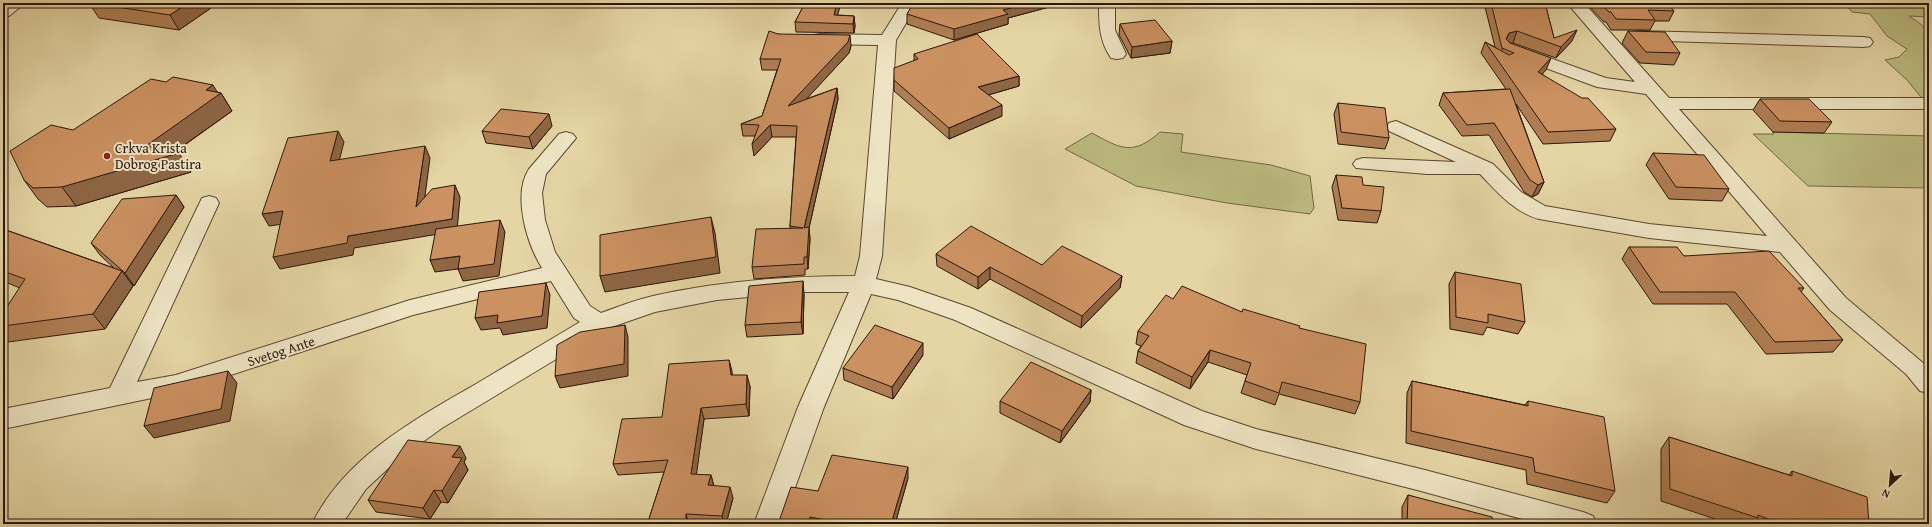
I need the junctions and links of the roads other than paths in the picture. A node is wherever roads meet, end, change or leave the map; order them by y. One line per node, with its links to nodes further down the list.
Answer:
1 (17, 3): 5 (street)
2 (910, 3): 8 (street)
3 (1107, 3): 11 (street)
4 (1575, 3): 6 (street)
5 (3, 13)
6 (1605, 36): 9 (street); 12 (street)
7 (803, 38): 8 (street)
8 (886, 40): 21 (street)
9 (1864, 42)
10 (1512, 49): 12 (street)
11 (1117, 54)
12 (1658, 97): 13 (street); 19 (street)
13 (1925, 103)
14 (1396, 127): 17 (street)
15 (566, 138): 20 (street)
16 (1363, 164): 17 (street)
17 (1486, 168): 19 (street)
18 (209, 203): 24 (street)
19 (1786, 244): 23 (street)
20 (557, 272): 22 (street); 24 (street, Svetog Ante)
21 (864, 284): 22 (street); 27 (street); 28 (street)
22 (598, 323): 26 (street)
23 (1929, 384)
24 (118, 397): 25 (street, Svetog Ante)
25 (3, 419)
26 (326, 524)
27 (768, 524)
28 (1583, 524)

